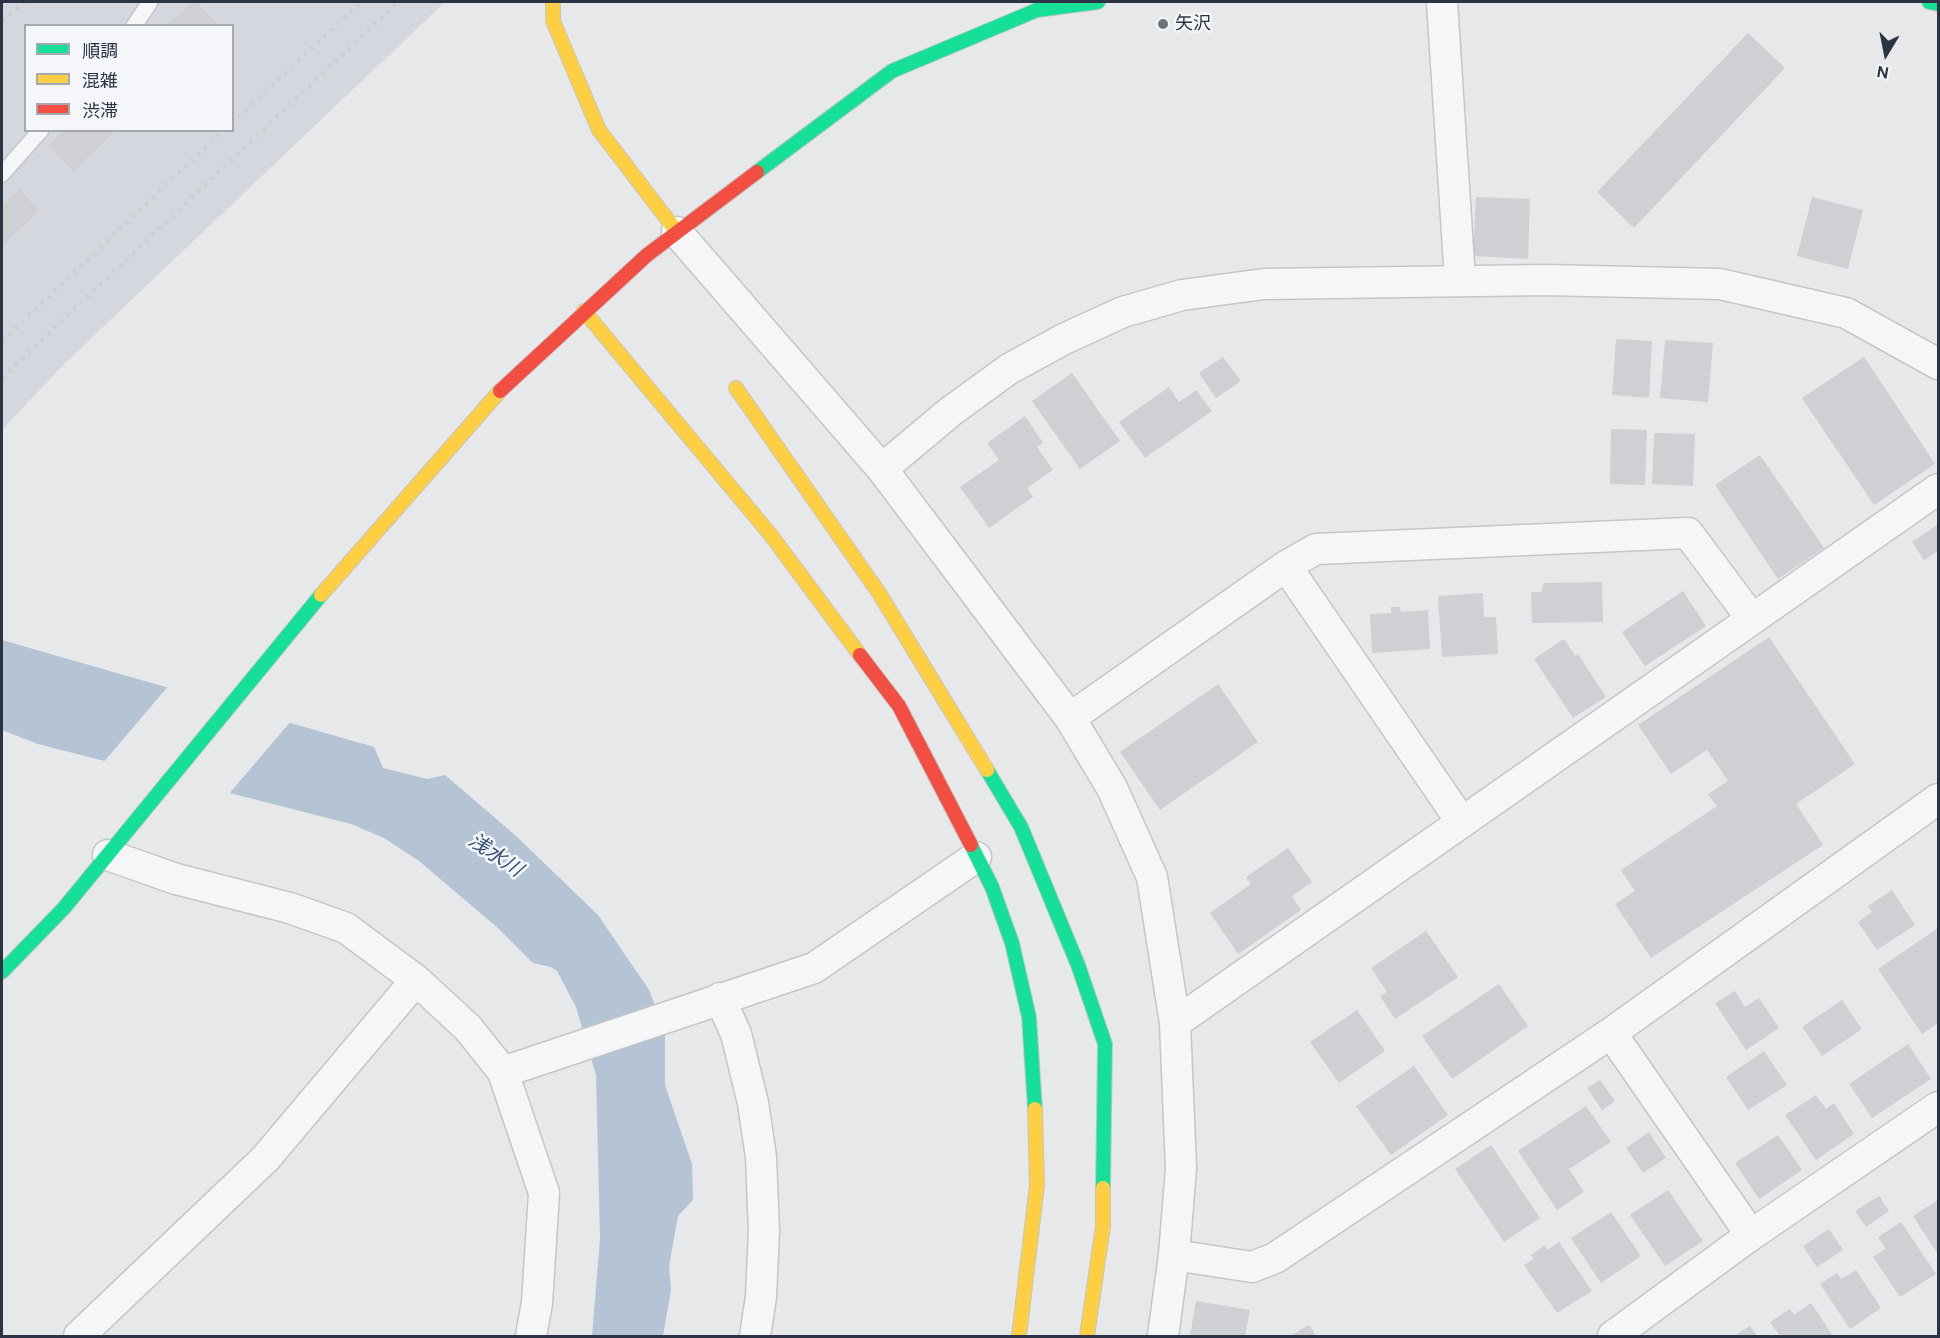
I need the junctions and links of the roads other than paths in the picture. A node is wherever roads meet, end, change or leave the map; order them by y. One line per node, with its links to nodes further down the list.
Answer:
1 (150, 2): 7 (lane)
2 (553, 2): 10 (street)
3 (1098, 2): 10 (street)
4 (1442, 2): 11 (street)
5 (1929, 2): 6 (street)
6 (1938, 4)
7 (135, 24)
8 (38, 132): 9 (lane)
9 (2, 174)
10 (678, 232): 12 (street); 15 (street)
11 (1460, 280): 13 (street); 15 (street)
12 (584, 311): 22 (street); 23 (street)
13 (1938, 364)
14 (736, 388): 37 (street)
15 (882, 469): 19 (street)
16 (1938, 489): 18 (street)
17 (1286, 566): 18 (street); 19 (street); 21 (street)
18 (1752, 619): 21 (street)
19 (1070, 718): 27 (street)
20 (1938, 799): 28 (street)
21 (1461, 820): 27 (street)
22 (108, 855): 24 (street); 25 (street)
23 (976, 857): 26 (street); 36 (street)
24 (2, 972)
25 (416, 980): 29 (street); 33 (street)
26 (720, 998): 29 (street); 35 (street)
27 (1175, 1023): 32 (street)
28 (1611, 1033): 31 (street); 32 (street)
29 (503, 1072): 34 (street)
30 (1938, 1107): 31 (street)
31 (1751, 1235): 39 (street)
32 (1174, 1255): 38 (street)
33 (79, 1336)
34 (531, 1336)
35 (755, 1336)
36 (1019, 1336)
37 (1087, 1336)
38 (1163, 1336)
39 (1613, 1336)

